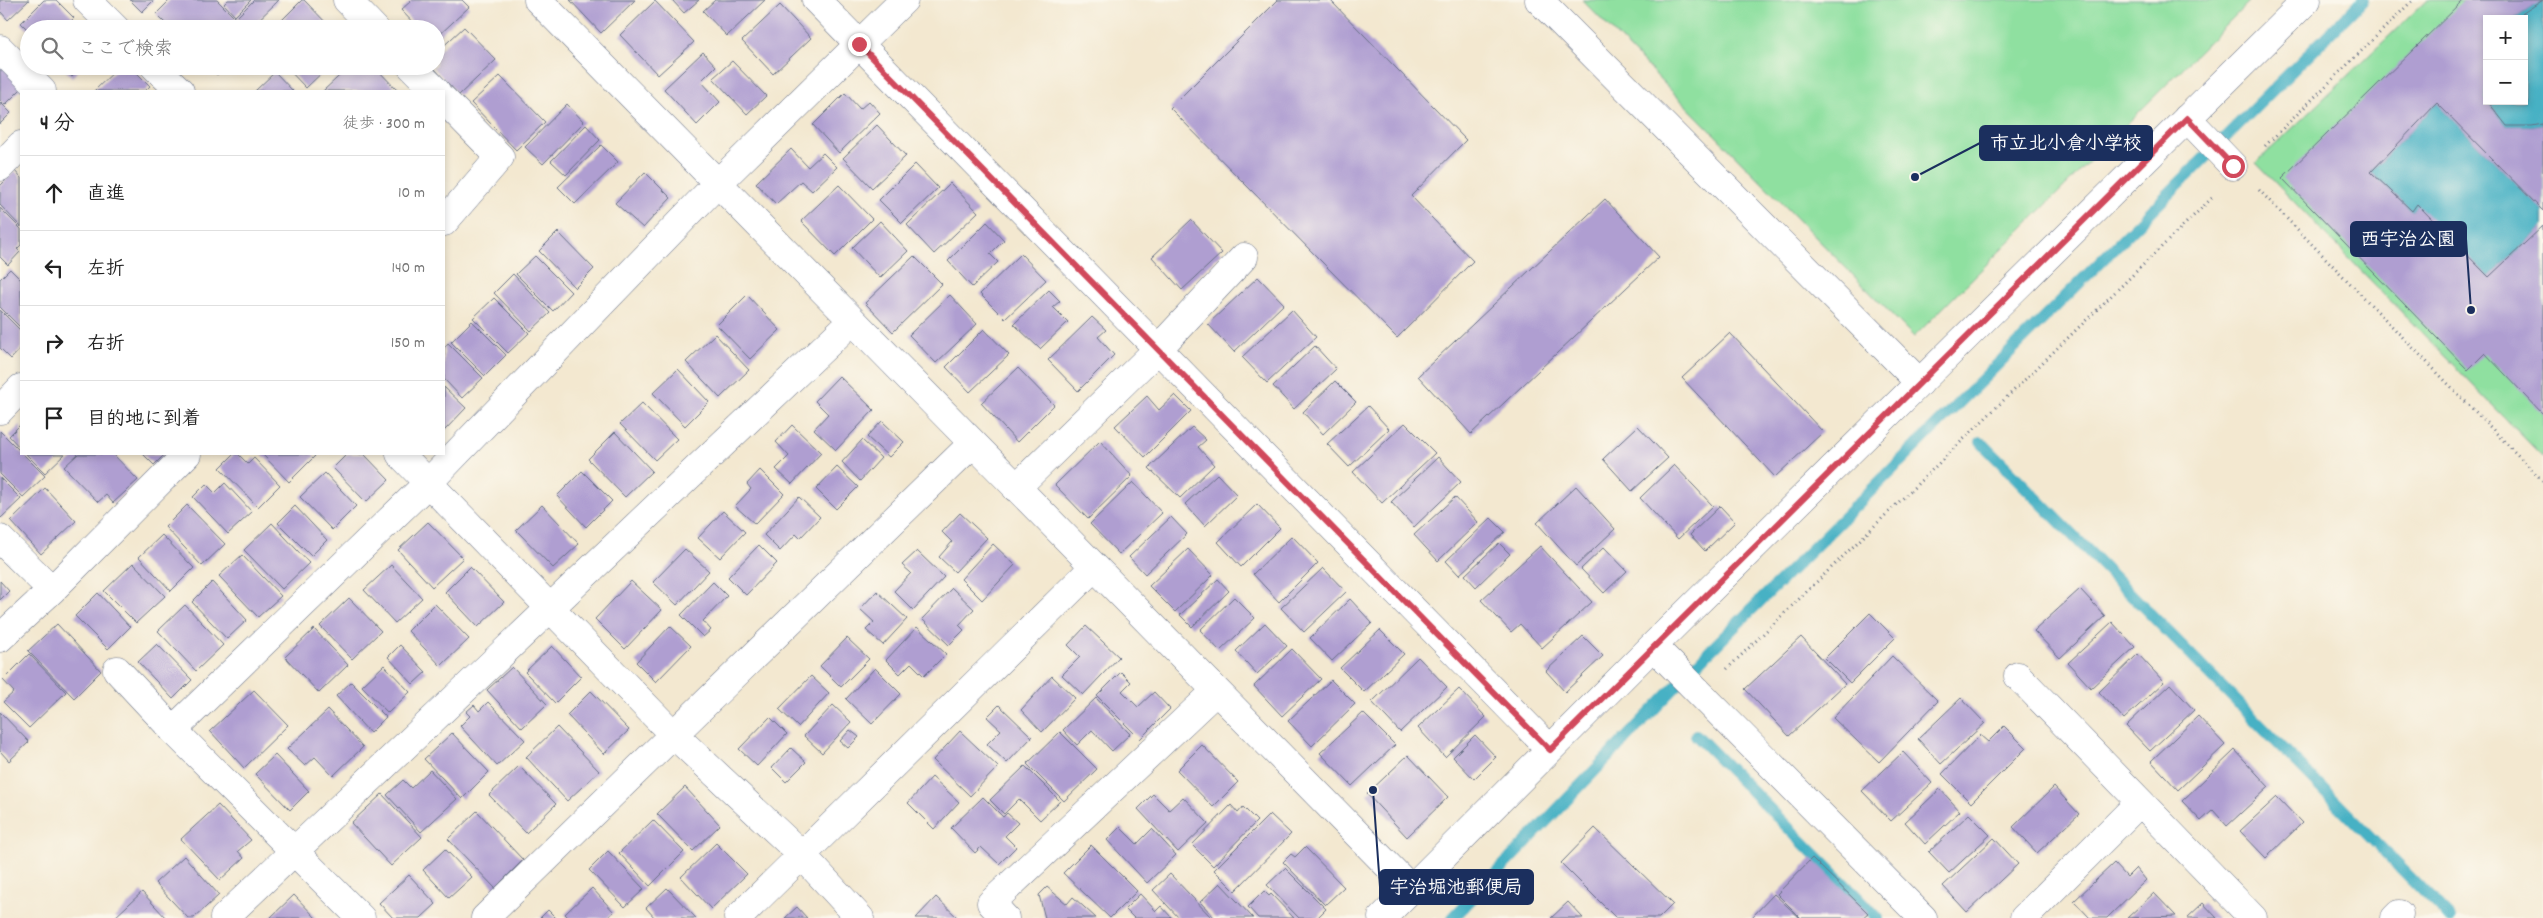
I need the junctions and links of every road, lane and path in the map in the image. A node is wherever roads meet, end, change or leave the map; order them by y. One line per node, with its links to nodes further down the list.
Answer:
1 (87, 0): 9 (street)
2 (347, 0): 10 (street)
3 (538, 0): 25 (street)
4 (816, 0): 11 (street)
5 (904, 0): 11 (street)
6 (1539, 0): 30 (street)
7 (2307, 0): 21 (street)
8 (2413, 0): 24 (path)
9 (107, 20)
10 (366, 20)
11 (859, 44): 25 (street); 29 (street)
12 (0, 49): 13 (street)
13 (20, 69)
14 (26, 75): 17 (street)
15 (163, 75): 18 (street)
16 (420, 75): 19 (street)
17 (41, 90)
18 (179, 90)
19 (435, 90)
20 (445, 101): 26 (street)
21 (2187, 118): 24 (street); 30 (street)
22 (20, 146): 23 (street)
23 (0, 167)
24 (2236, 169): 36 (path); 48 (path)
25 (717, 184): 28 (street); 37 (street)
26 (445, 221)
27 (1244, 257): 29 (street)
28 (852, 321): 33 (street); 42 (street)
29 (1158, 349): 38 (street); 51 (street)
30 (1920, 383): 44 (street)
31 (20, 389): 32 (street)
32 (0, 410)
33 (972, 444): 38 (street); 50 (street)
34 (187, 455): 41 (street)
35 (401, 455): 37 (street)
36 (2543, 481)
37 (428, 483): 42 (street); 49 (street)
38 (1016, 488): 40 (street)
39 (0, 539): 41 (street)
40 (1094, 567): 47 (street); 54 (street)
41 (52, 590): 43 (street)
42 (550, 608): 50 (street); 53 (street)
43 (0, 638)
44 (1659, 651): 48 (street); 51 (street)
45 (117, 670): 49 (street)
46 (2018, 676): 52 (street)
47 (1216, 691): 55 (street); 61 (street)
48 (1700, 693): 63 (street)
49 (172, 730): 53 (street)
50 (672, 733): 54 (street); 58 (street)
51 (1550, 750): 55 (street)
52 (2139, 803): 64 (street); 65 (street)
53 (294, 851): 56 (street); 57 (street)
54 (801, 854): 59 (street); 60 (street)
55 (1411, 889): 62 (street)
56 (224, 918)
57 (361, 918)
58 (485, 918)
59 (738, 918)
60 (860, 918)
61 (1005, 918)
62 (1382, 918)
63 (1923, 918)
64 (2024, 918)
65 (2253, 918)

